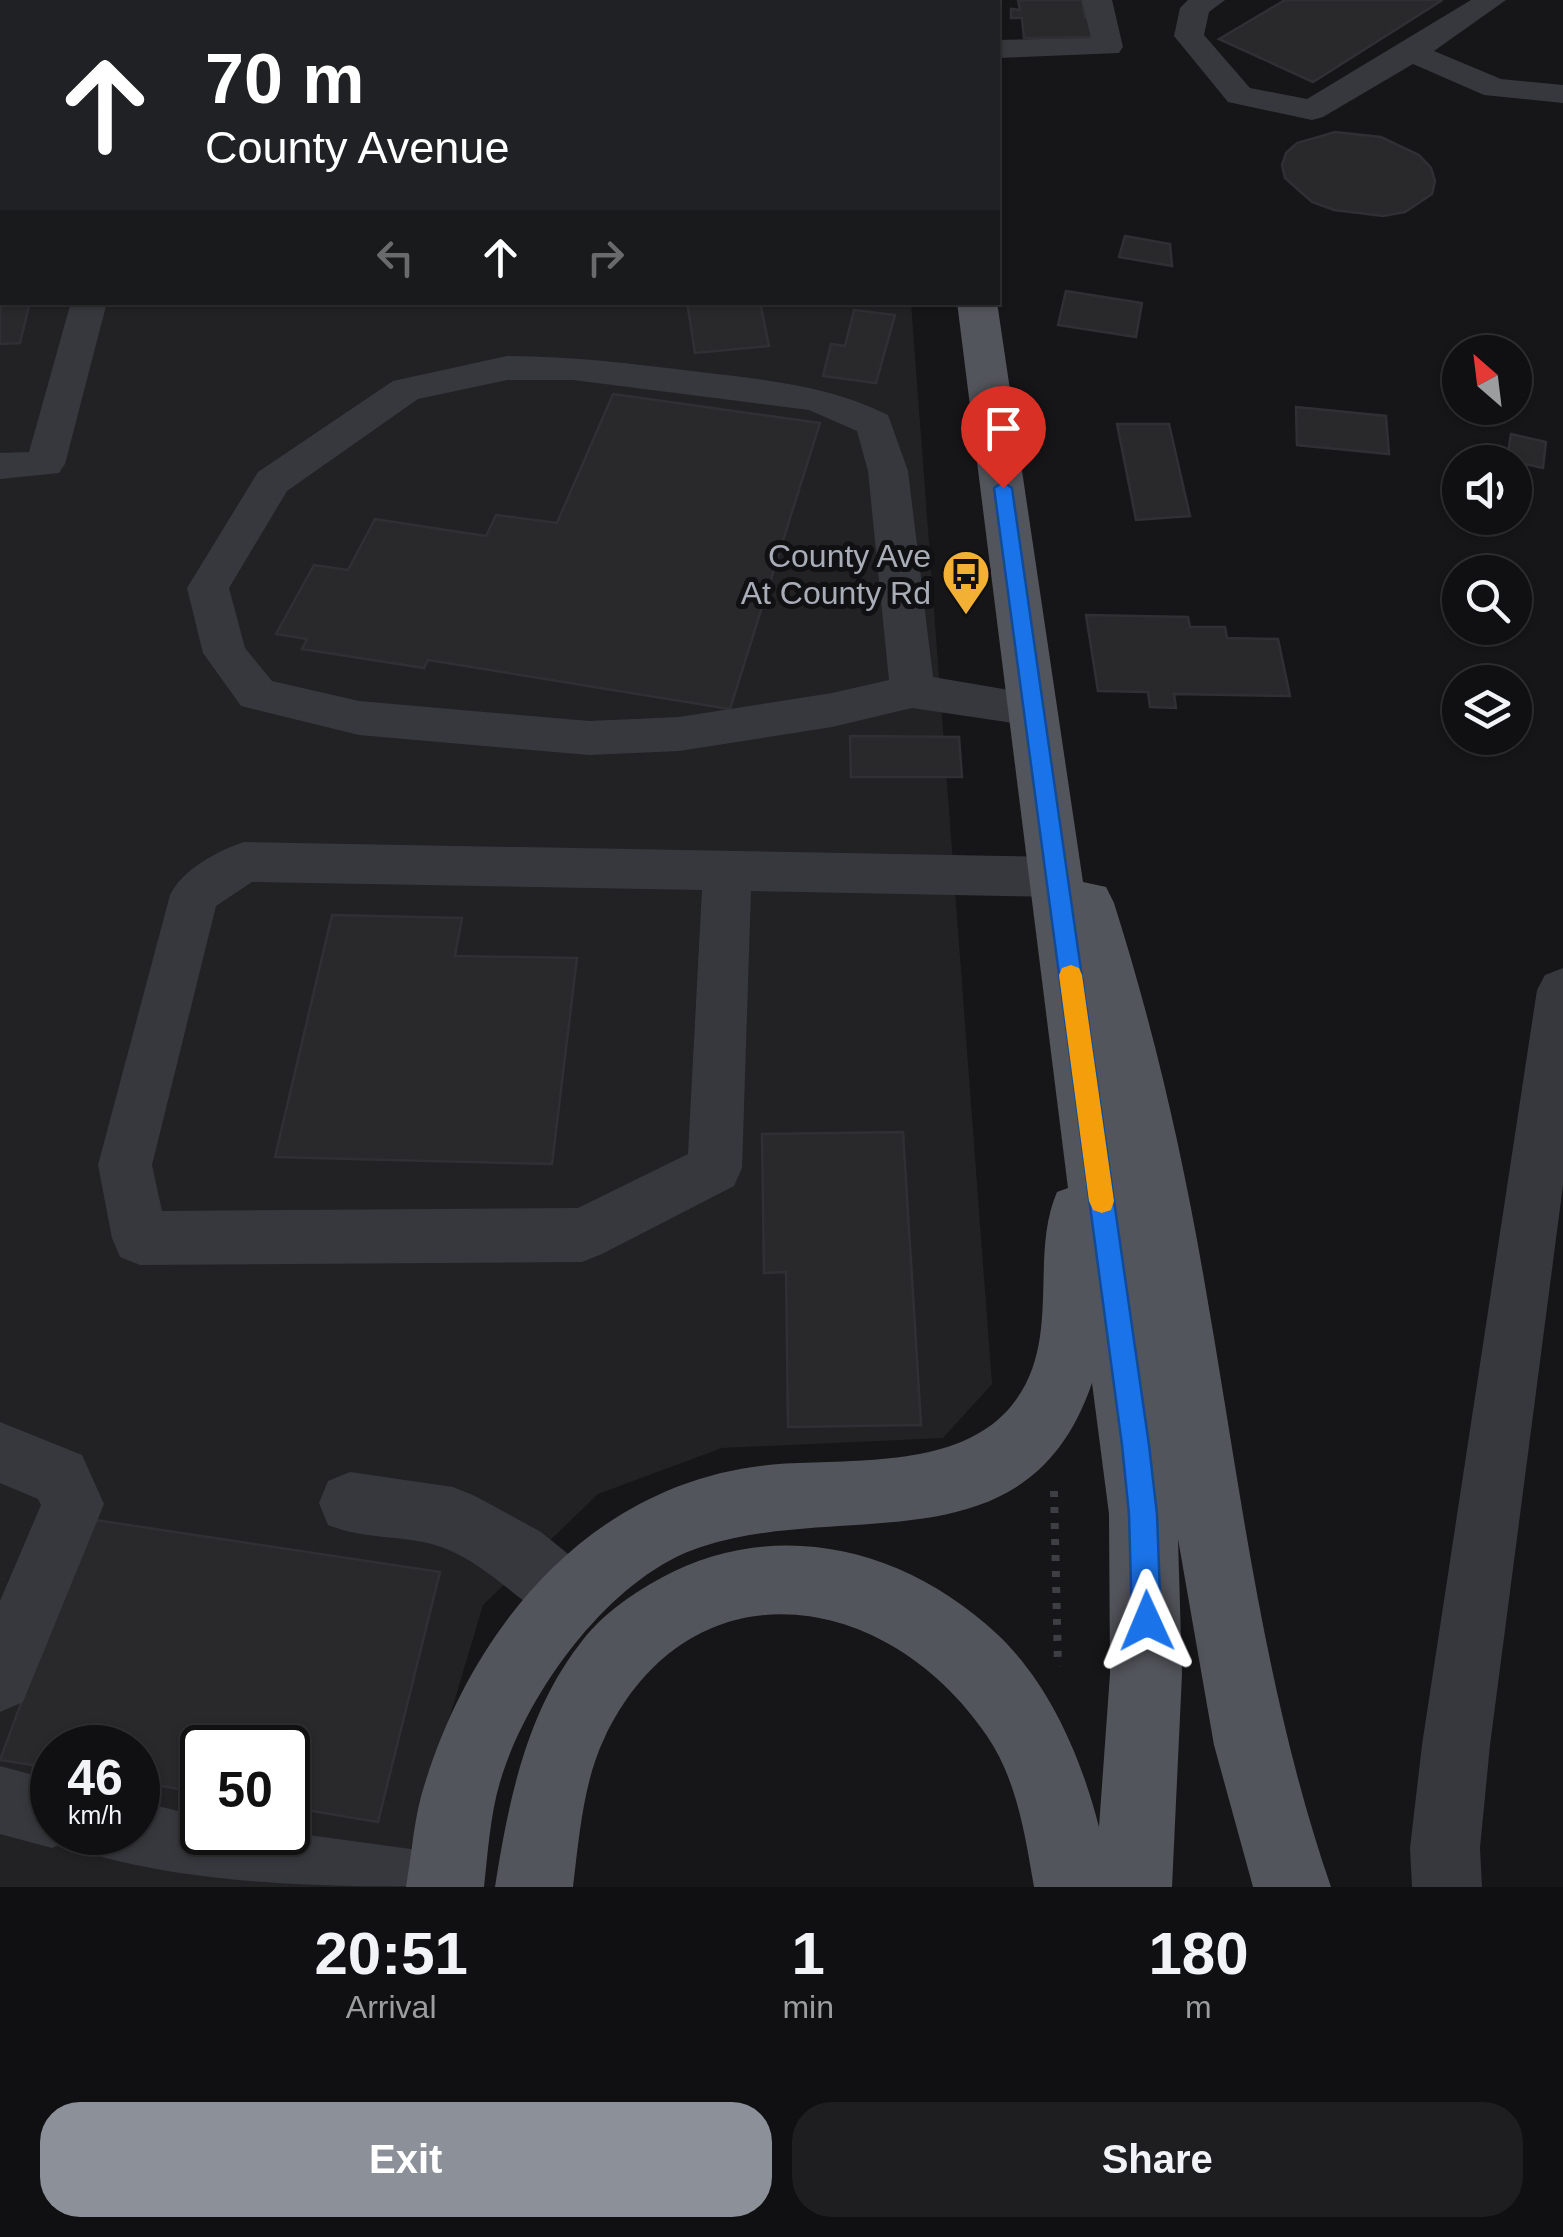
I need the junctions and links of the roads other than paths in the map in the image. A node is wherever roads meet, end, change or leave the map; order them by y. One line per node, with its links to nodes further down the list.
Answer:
1 (1097, 0): 4 (lane)
2 (1210, 0): 5 (lane)
3 (1491, 0): 5 (lane)
4 (1000, 49)
5 (1411, 52): 7 (lane)
6 (1563, 61): 7 (lane)
7 (1563, 92)
8 (88, 305): 10 (lane)
9 (977, 305): 12 (main road)
10 (0, 466)
11 (912, 691): 11 (lane); 12 (lane)
12 (1034, 709): 13 (main road)
13 (1043, 773): 15 (main road); 30 (main road)
14 (727, 871): 14 (lane); 15 (lane)
15 (1058, 877): 17 (main road)
16 (1563, 990): 31 (lane)
17 (1079, 1039): 20 (main road); 29 (main road)
18 (0, 1452): 21 (lane)
19 (350, 1503): 20 (lane)
20 (571, 1598): 26 (main road)
21 (0, 1679)
22 (0, 1800): 23 (lane)
23 (30, 1808)
24 (160, 1842): 25 (lane)
25 (433, 1887)
26 (445, 1887)
27 (534, 1887): 28 (main road)
28 (1073, 1887)
29 (1133, 1887)
30 (1292, 1887)
31 (1447, 1887)

